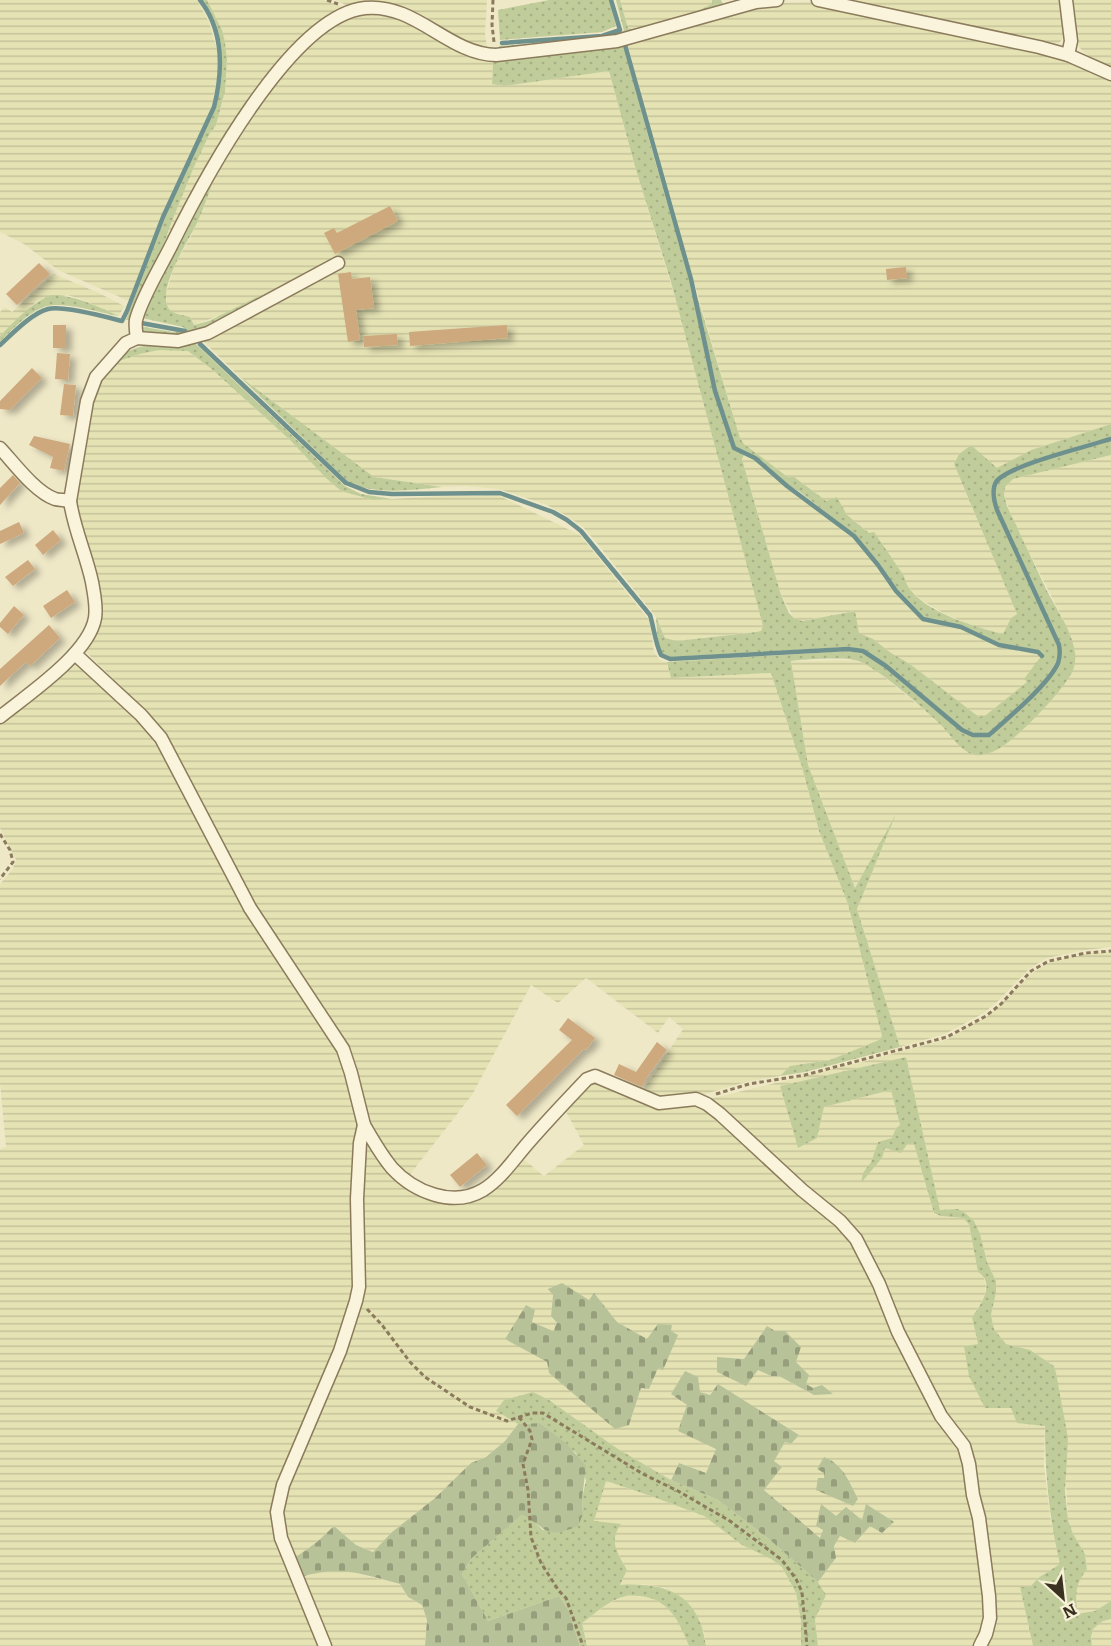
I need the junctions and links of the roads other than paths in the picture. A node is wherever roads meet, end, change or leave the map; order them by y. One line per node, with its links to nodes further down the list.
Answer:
1 (777, 0): 7 (street)
2 (818, 0): 4 (street)
3 (1066, 0): 4 (street)
4 (1068, 56): 5 (street)
5 (1111, 74)
6 (338, 263): 7 (street)
7 (137, 338): 9 (street)
8 (0, 448): 9 (street)
9 (69, 501): 10 (street)
10 (75, 654): 11 (street); 12 (street)
11 (0, 717)
12 (364, 1125): 13 (street); 14 (street)
13 (326, 1646)
14 (980, 1646)

